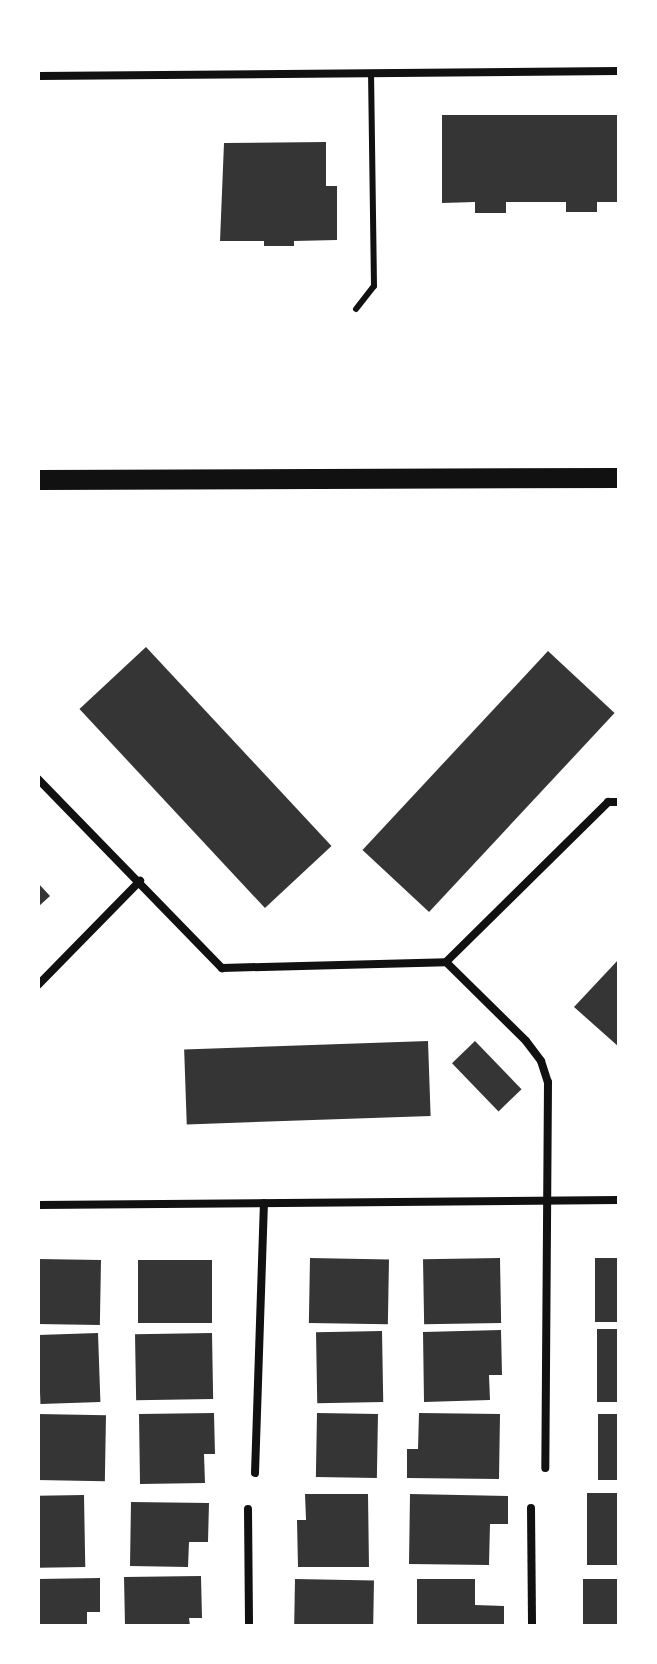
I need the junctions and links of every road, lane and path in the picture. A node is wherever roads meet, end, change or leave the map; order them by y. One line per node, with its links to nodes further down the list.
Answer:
1 (619, 71): 2 (street)
2 (371, 73): 3 (street); 4 (lane)
3 (38, 76)
4 (356, 309)
5 (619, 478): 6 (main road)
6 (38, 480)
7 (38, 779): 9 (street)
8 (619, 802): 10 (street)
9 (140, 881): 10 (street); 11 (street)
10 (446, 962): 13 (street)
11 (38, 985)
12 (619, 1200): 13 (street)
13 (547, 1201): 14 (street); 16 (street)
14 (264, 1203): 15 (street); 17 (street)
15 (38, 1205)
16 (545, 1468)
17 (255, 1473)
18 (531, 1508): 21 (street)
19 (248, 1509): 20 (street)
20 (249, 1626)
21 (532, 1626)

